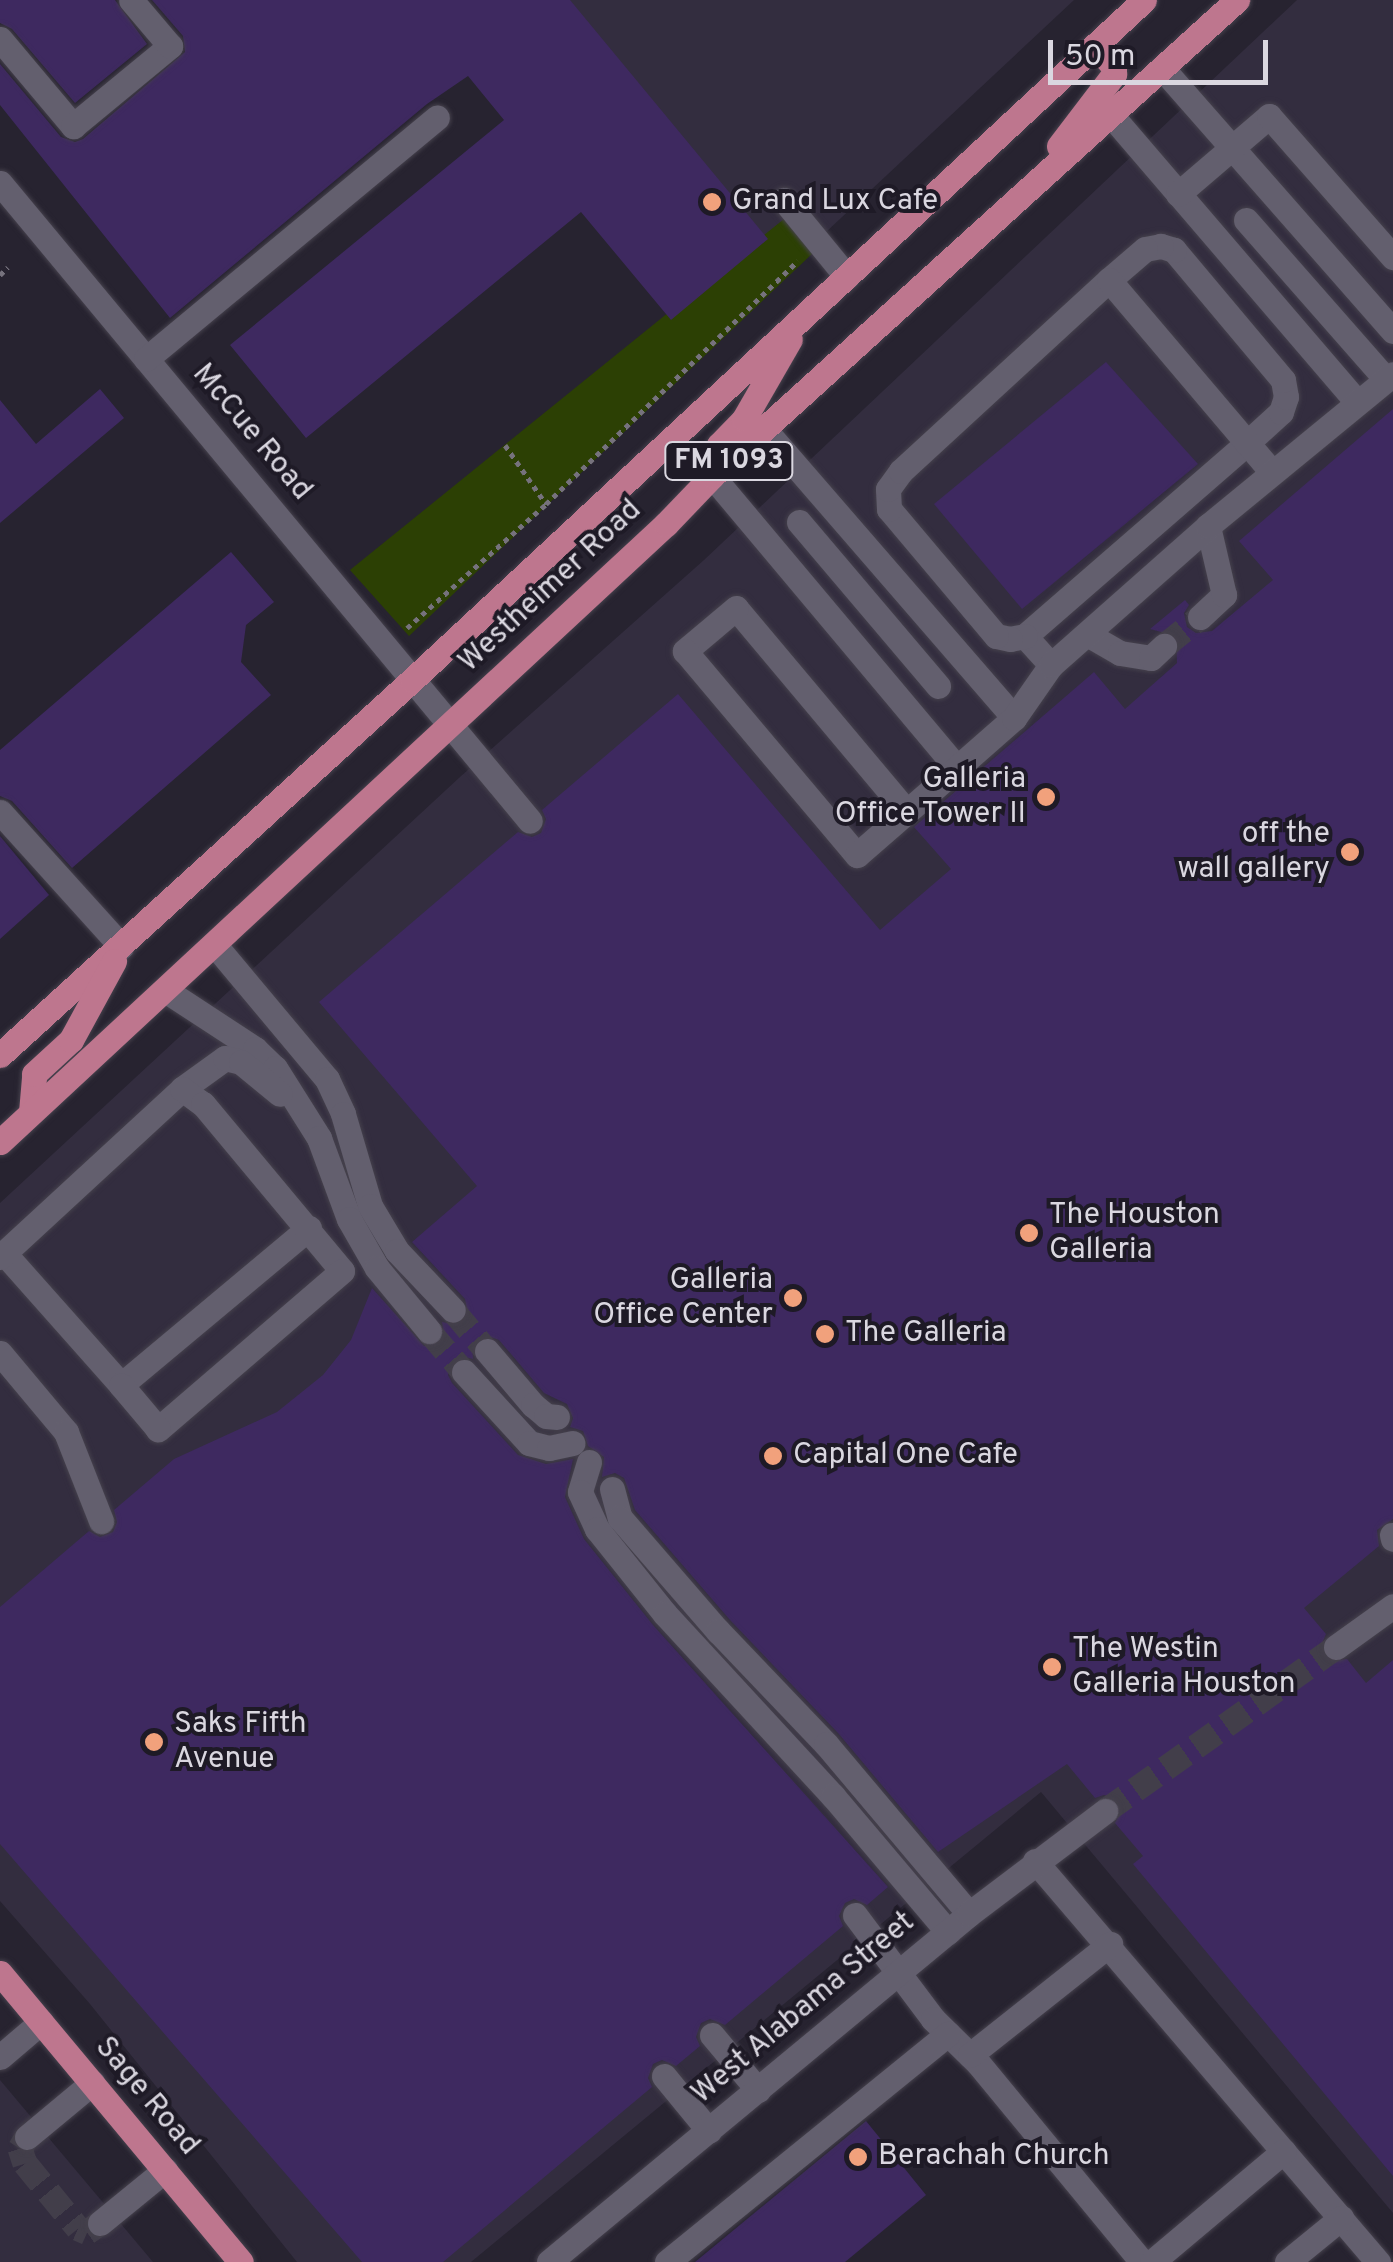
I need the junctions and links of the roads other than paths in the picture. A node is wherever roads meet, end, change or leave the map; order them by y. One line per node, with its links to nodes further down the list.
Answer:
1 (131, 0): 4 (street)
2 (1144, 0): 5 (main road, Westheimer Road / FM 1093)
3 (1237, 0): 6 (main road, Westheimer Road / FM 1093)
4 (0, 39)
5 (1095, 45): 13 (main road); 16 (main road, Westheimer Road / FM 1093)
6 (1162, 68): 7 (main road, Westheimer Road / FM 1093); 9 (street)
7 (1111, 115): 11 (street); 13 (main road, Westheimer Road / FM 1093)
8 (437, 117): 20 (street)
9 (1232, 148): 11 (street); 15 (street); 19 (street)
10 (0, 183): 20 (street, McCue Road)
11 (1178, 194): 22 (street)
12 (784, 200): 16 (street)
13 (1016, 201): 23 (main road, Westheimer Road / FM 1093)
14 (1246, 220): 21 (street)
15 (1393, 257)
16 (846, 277): 18 (main road, Westheimer Road / FM 1093)
17 (1108, 280): 24 (street); 24 (street); 33 (street)
18 (803, 317): 26 (main road); 36 (main road, Westheimer Road / FM 1093)
19 (1393, 331)
20 (146, 358): 36 (street, McCue Road)
21 (1389, 376): 22 (street)
22 (1356, 402): 25 (street)
23 (764, 429): 26 (main road, Westheimer Road / FM 1093); 27 (street)
24 (1248, 444): 25 (street); 33 (street)
25 (1272, 472): 29 (street)
26 (712, 476): 30 (street); 39 (main road, Westheimer Road / FM 1093)
27 (826, 500): 28 (street); 38 (street)
28 (798, 522): 30 (street); 37 (street)
29 (1208, 526): 31 (street); 32 (street)
30 (770, 544): 40 (street)
31 (1200, 616)
32 (1087, 634): 34 (street); 35 (street)
33 (1025, 636): 35 (street)
34 (1164, 646)
35 (1050, 665): 38 (street)
36 (412, 680): 39 (street, McCue Road); 45 (main road, Westheimer Road / FM 1093)
37 (938, 686)
38 (1014, 718): 40 (street)
39 (448, 727): 43 (street, McCue Road); 44 (main road, Westheimer Road / FM 1093)
40 (958, 768): 42 (street)
41 (0, 812): 45 (street)
42 (906, 812): 42 (street)
43 (530, 821)
44 (214, 944): 46 (main road, Westheimer Road / FM 1093); 54 (street)
45 (123, 945): 47 (main road, Westheimer Road / FM 1093); 49 (main road)
46 (165, 990): 49 (main road, Westheimer Road / FM 1093); 50 (street)
47 (0, 1055)
48 (182, 1089): 50 (street); 52 (street); 53 (street)
49 (31, 1112): 51 (main road, Westheimer Road / FM 1093)
50 (319, 1138): 55 (street)
51 (0, 1142)
52 (309, 1228): 59 (street); 59 (street)
53 (2, 1255): 59 (street)
54 (453, 1310)
55 (429, 1331)
56 (487, 1352): 60 (street)
57 (0, 1354): 62 (street)
58 (464, 1372): 69 (street)
59 (121, 1385)
60 (557, 1417)
61 (612, 1490): 67 (street)
62 (101, 1520)
63 (1393, 1606): 64 (street)
64 (1336, 1646)
65 (1105, 1811): 66 (street, West Alabama Street)
66 (1035, 1860): 67 (street, West Alabama Street); 70 (street)
67 (969, 1914): 69 (street, West Alabama Street)
68 (855, 1916): 72 (street)
69 (948, 1932): 72 (street, West Alabama Street)
70 (1110, 1944): 76 (street); 83 (street)
71 (0, 1973): 73 (main road, Sage Road)
72 (898, 1973): 74 (street); 80 (street, West Alabama Street)
73 (41, 2022): 77 (street); 79 (main road, Sage Road)
74 (948, 2034): 76 (street); 89 (street)
75 (712, 2035): 80 (street)
76 (970, 2055): 90 (street)
77 (0, 2057)
78 (664, 2076): 81 (street)
79 (92, 2083): 82 (street); 84 (main road, Sage Road)
80 (758, 2090): 81 (street, West Alabama Street)
81 (709, 2130): 88 (street, West Alabama Street)
82 (27, 2136)
83 (1284, 2150): 85 (street); 91 (street)
84 (165, 2170): 86 (street); 87 (main road, Sage Road)
85 (1341, 2218): 92 (street); 93 (street)
86 (100, 2223)
87 (241, 2262)
88 (549, 2262)
89 (667, 2262)
90 (1142, 2262)
91 (1152, 2262)
92 (1287, 2262)
93 (1378, 2262)

